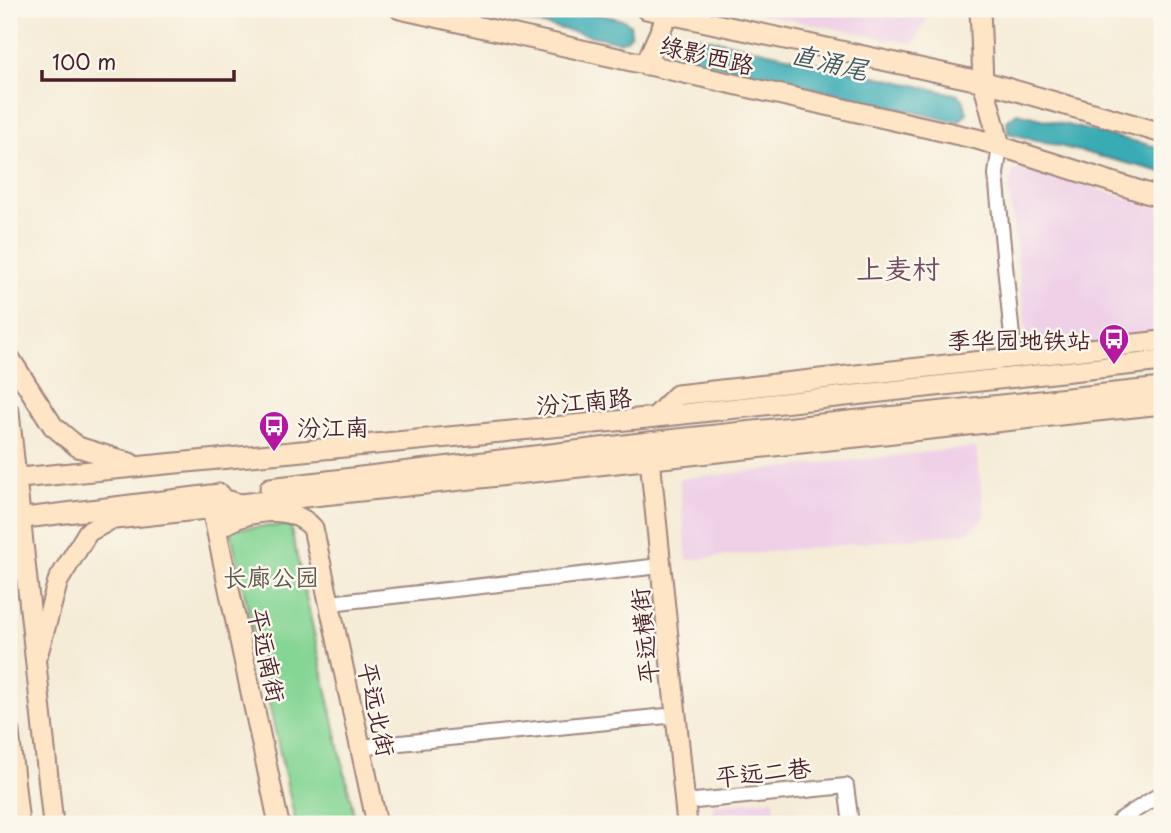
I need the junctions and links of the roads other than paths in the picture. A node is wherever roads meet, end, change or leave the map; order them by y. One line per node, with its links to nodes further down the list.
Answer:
1 (400, 9): 5 (main road, 绿影西路)
2 (646, 9): 4 (main road, 绿影西路)
3 (980, 9): 6 (main road)
4 (669, 11): 5 (main road); 6 (main road, 绿影西路)
5 (645, 65): 8 (main road, 绿影西路)
6 (983, 82): 7 (main road, 绿影西路); 8 (main road)
7 (1162, 133)
8 (1000, 146): 9 (main road, 绿影西路); 12 (street)
9 (1162, 198)
10 (1162, 341): 12 (main road)
11 (9, 357): 23 (main road)
12 (1014, 357): 14 (main road); 16 (main road)
13 (1162, 361): 14 (main road, 汾江南路)
14 (1016, 378): 18 (main road, 汾江南路)
15 (1162, 388): 19 (main road)
16 (720, 390): 18 (main road); 21 (main road)
17 (1162, 404): 19 (main road)
18 (722, 410): 21 (main road, 汾江南路)
19 (1020, 411): 22 (main road)
20 (9, 412): 24 (main road)
21 (655, 417): 23 (main road, 汾江南路)
22 (649, 452): 25 (main road); 27 (main road, 汾江南路); 32 (main road, 平远横街)
23 (141, 466): 24 (main road, 汾江南路)
24 (12, 478): 28 (main road)
25 (307, 497): 27 (main road); 30 (main road, 平远北街)
26 (143, 502): 27 (main road, 汾江南路); 28 (main road, 汾江南路); 29 (main road)
27 (211, 502): 29 (main road); 31 (main road, 平远南街)
28 (14, 519): 34 (main road)
29 (107, 520): 34 (main road)
30 (313, 528): 31 (main road); 33 (main road, 平远北街)
31 (217, 530): 42 (main road, 平远南街)
32 (660, 566): 33 (street); 35 (main road, 平远横街)
33 (330, 603): 37 (main road, 平远北街)
34 (35, 664): 41 (main road)
35 (676, 715): 37 (street); 39 (main road, 平远横街)
36 (9, 732): 40 (main road)
37 (361, 747): 43 (main road, 平远北街)
38 (1162, 793): 46 (street)
39 (685, 802): 44 (main road, 平远横街); 45 (street, 平远二巷)
40 (19, 824)
41 (53, 824)
42 (279, 824)
43 (377, 824)
44 (687, 824)
45 (851, 824)
46 (1121, 824)

